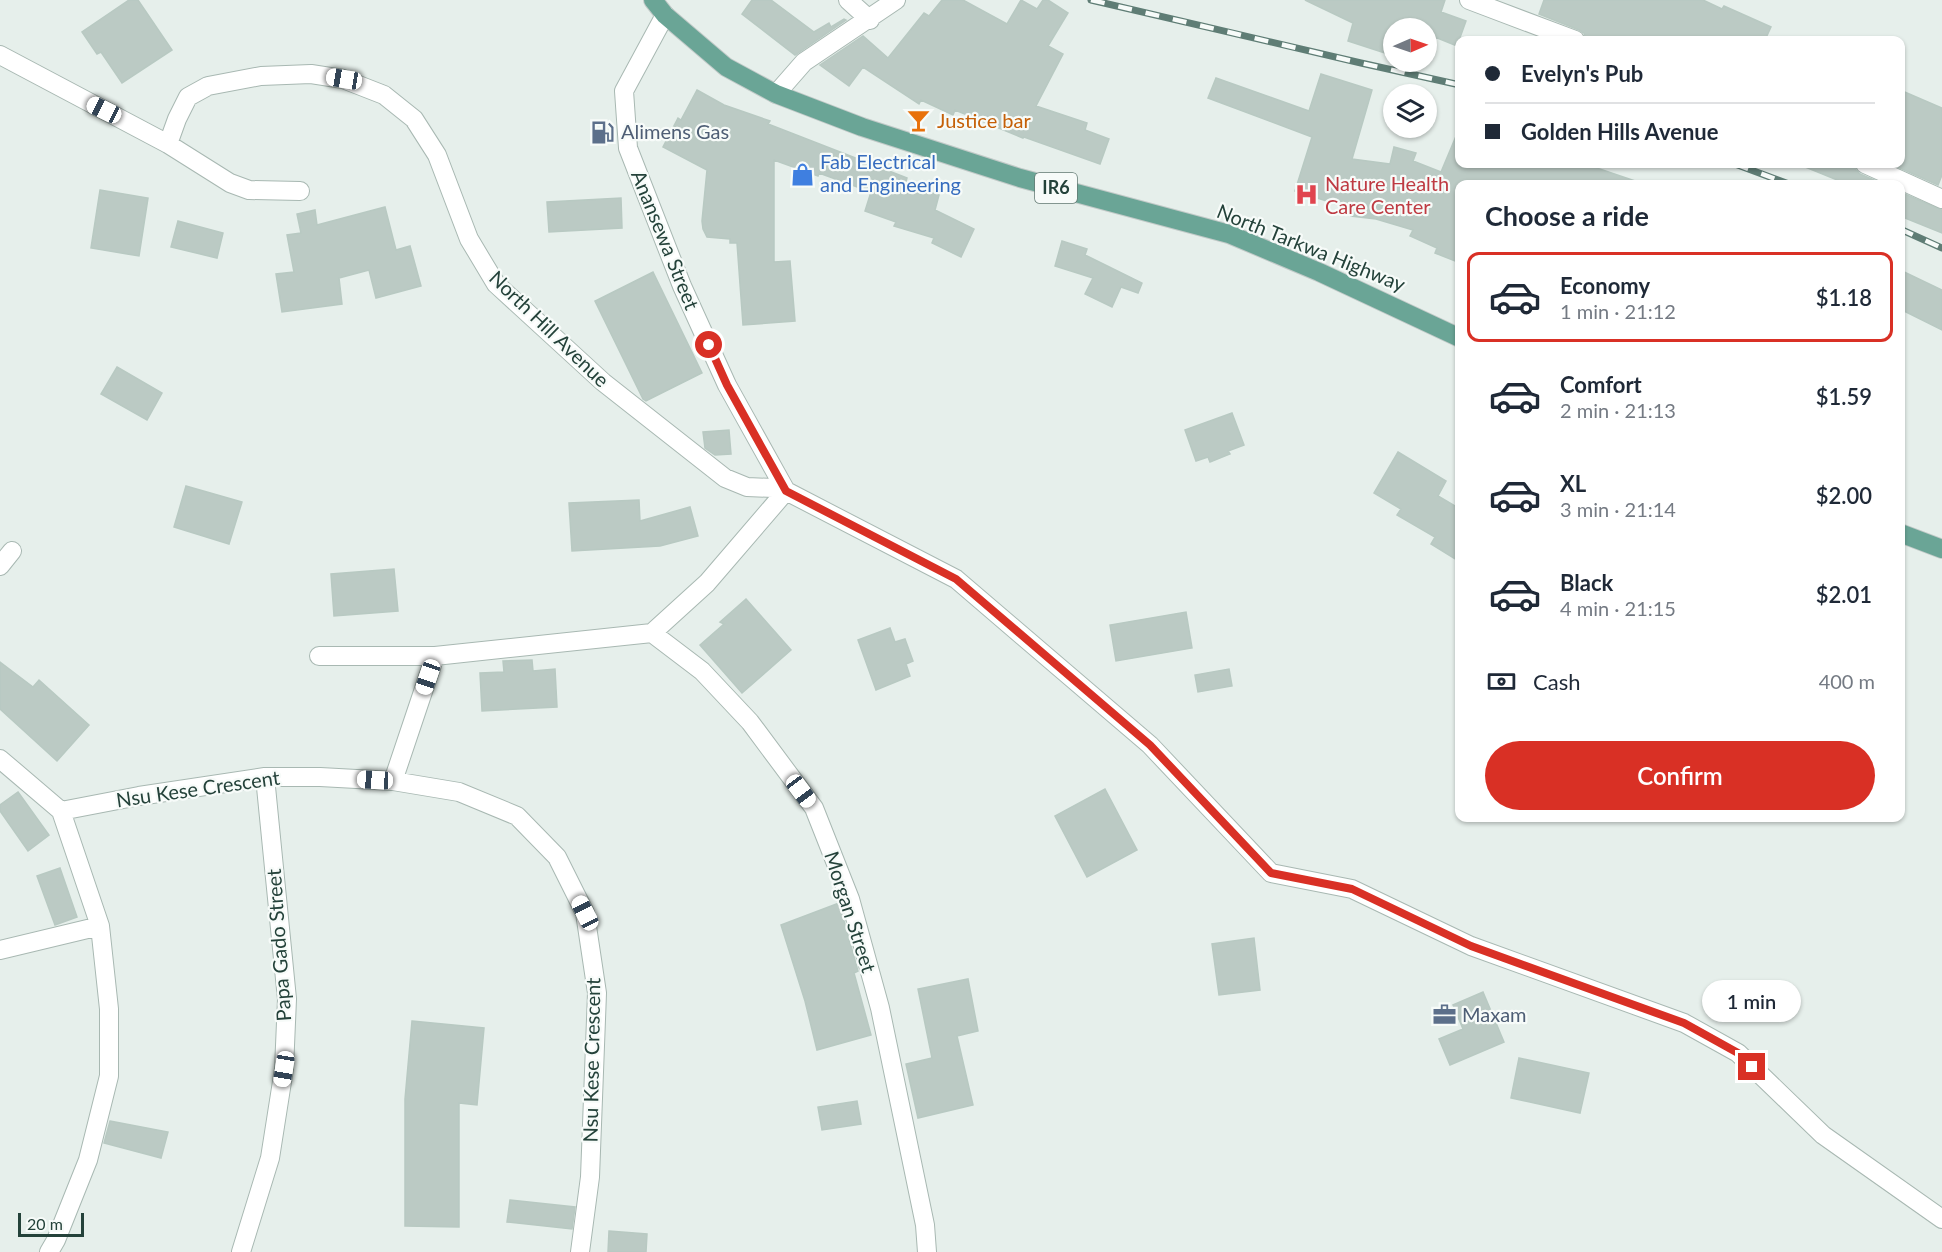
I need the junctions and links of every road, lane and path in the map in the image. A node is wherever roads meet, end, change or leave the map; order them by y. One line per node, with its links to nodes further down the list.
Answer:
1 (653, 0): 5 (main road, North Tarkwa Highway / IR6)
2 (848, 0): 6 (street)
3 (896, 0): 6 (street)
4 (1469, 0): 7 (street)
5 (665, 15): 9 (main road, North Tarkwa Highway / IR6); 17 (street, Anansewa Street)
6 (870, 20): 9 (street)
7 (1564, 36)
8 (0, 55): 10 (street)
9 (776, 94): 16 (main road, North Tarkwa Highway / IR6)
10 (168, 144): 14 (street); 17 (street, North Hill Avenue)
11 (1874, 168): 12 (street)
12 (1899, 180)
13 (1905, 183): 15 (street)
14 (300, 191)
15 (1942, 200)
16 (1455, 336)
17 (786, 491): 22 (street); 31 (street)
18 (1905, 535): 19 (main road)
19 (1942, 549)
20 (12, 551): 21 (street)
21 (0, 566)
22 (652, 633): 24 (street); 35 (street, Morgan Street)
23 (319, 656): 24 (street)
24 (435, 656): 27 (street)
25 (0, 759): 28 (street)
26 (265, 777): 27 (street, Nsu Kese Crescent); 28 (street, Nsu Kese Crescent); 33 (street, Papa Gado Street)
27 (393, 782): 34 (street, Nsu Kese Crescent)
28 (61, 811): 29 (street)
29 (100, 926): 30 (street); 32 (street)
30 (0, 950)
31 (1942, 1220)
32 (49, 1252)
33 (241, 1252)
34 (580, 1252)
35 (927, 1252)

